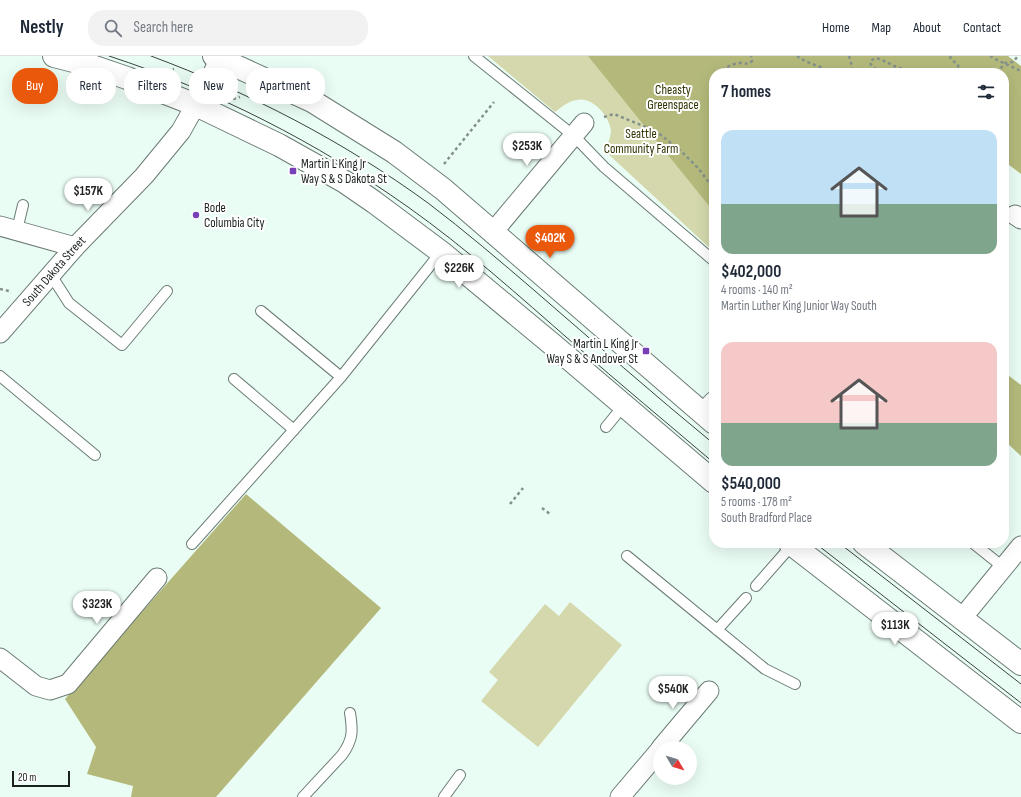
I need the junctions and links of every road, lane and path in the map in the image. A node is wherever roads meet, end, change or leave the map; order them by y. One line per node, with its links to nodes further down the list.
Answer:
1 (54, 56): 20 (main road)
2 (474, 56): 22 (lane)
3 (750, 56): 11 (path)
4 (797, 56): 12 (path)
5 (849, 56): 13 (path)
6 (950, 56): 16 (path)
7 (990, 56): 10 (path)
8 (1018, 56): 10 (path)
9 (218, 57): 20 (street, South Dakota Street); 27 (main road)
10 (1005, 64): 17 (path); 18 (path)
11 (726, 68)
12 (822, 68)
13 (852, 68)
14 (875, 68): 15 (path)
15 (900, 68)
16 (958, 68)
17 (1001, 68)
18 (1021, 71)
19 (494, 102): 23 (path)
20 (196, 105): 28 (street, South Dakota Street); 29 (main road)
21 (604, 117): 24 (path)
22 (579, 130): 27 (street); 30 (lane)
23 (444, 165)
24 (709, 182)
25 (23, 205): 26 (lane)
26 (8, 228): 28 (street)
27 (493, 232): 39 (main road)
28 (75, 247): 31 (street, South Dakota Street)
29 (440, 252): 36 (lane); 38 (main road)
30 (709, 257)
31 (51, 275): 32 (lane); 34 (street, South Dakota Street)
32 (167, 291)
33 (261, 311): 36 (lane)
34 (0, 333)
35 (0, 376): 42 (lane)
36 (340, 377): 41 (lane)
37 (234, 379): 41 (lane)
38 (624, 405): 40 (lane); 43 (main road)
39 (709, 411)
40 (606, 427)
41 (294, 430): 48 (lane)
42 (94, 455)
43 (709, 478)
44 (524, 488): 45 (path)
45 (510, 504)
46 (542, 508): 47 (path)
47 (550, 514)
48 (192, 544)
49 (1021, 546): 55 (street)
50 (788, 548): 57 (lane)
51 (796, 548): 66 (main road)
52 (871, 548): 59 (main road)
53 (980, 548): 55 (lane)
54 (627, 556): 60 (lane)
55 (1003, 567): 59 (street)
56 (157, 578): 61 (street)
57 (756, 586)
58 (746, 598): 60 (lane)
59 (962, 618): 62 (main road)
60 (718, 630): 63 (lane)
61 (0, 658)
62 (1021, 664)
63 (795, 684)
64 (709, 691): 67 (street)
65 (350, 713): 70 (lane)
66 (1021, 722)
67 (668, 741)
68 (653, 758): 72 (street)
69 (460, 775): 71 (lane)
70 (303, 797)
71 (444, 797)
72 (620, 797)

